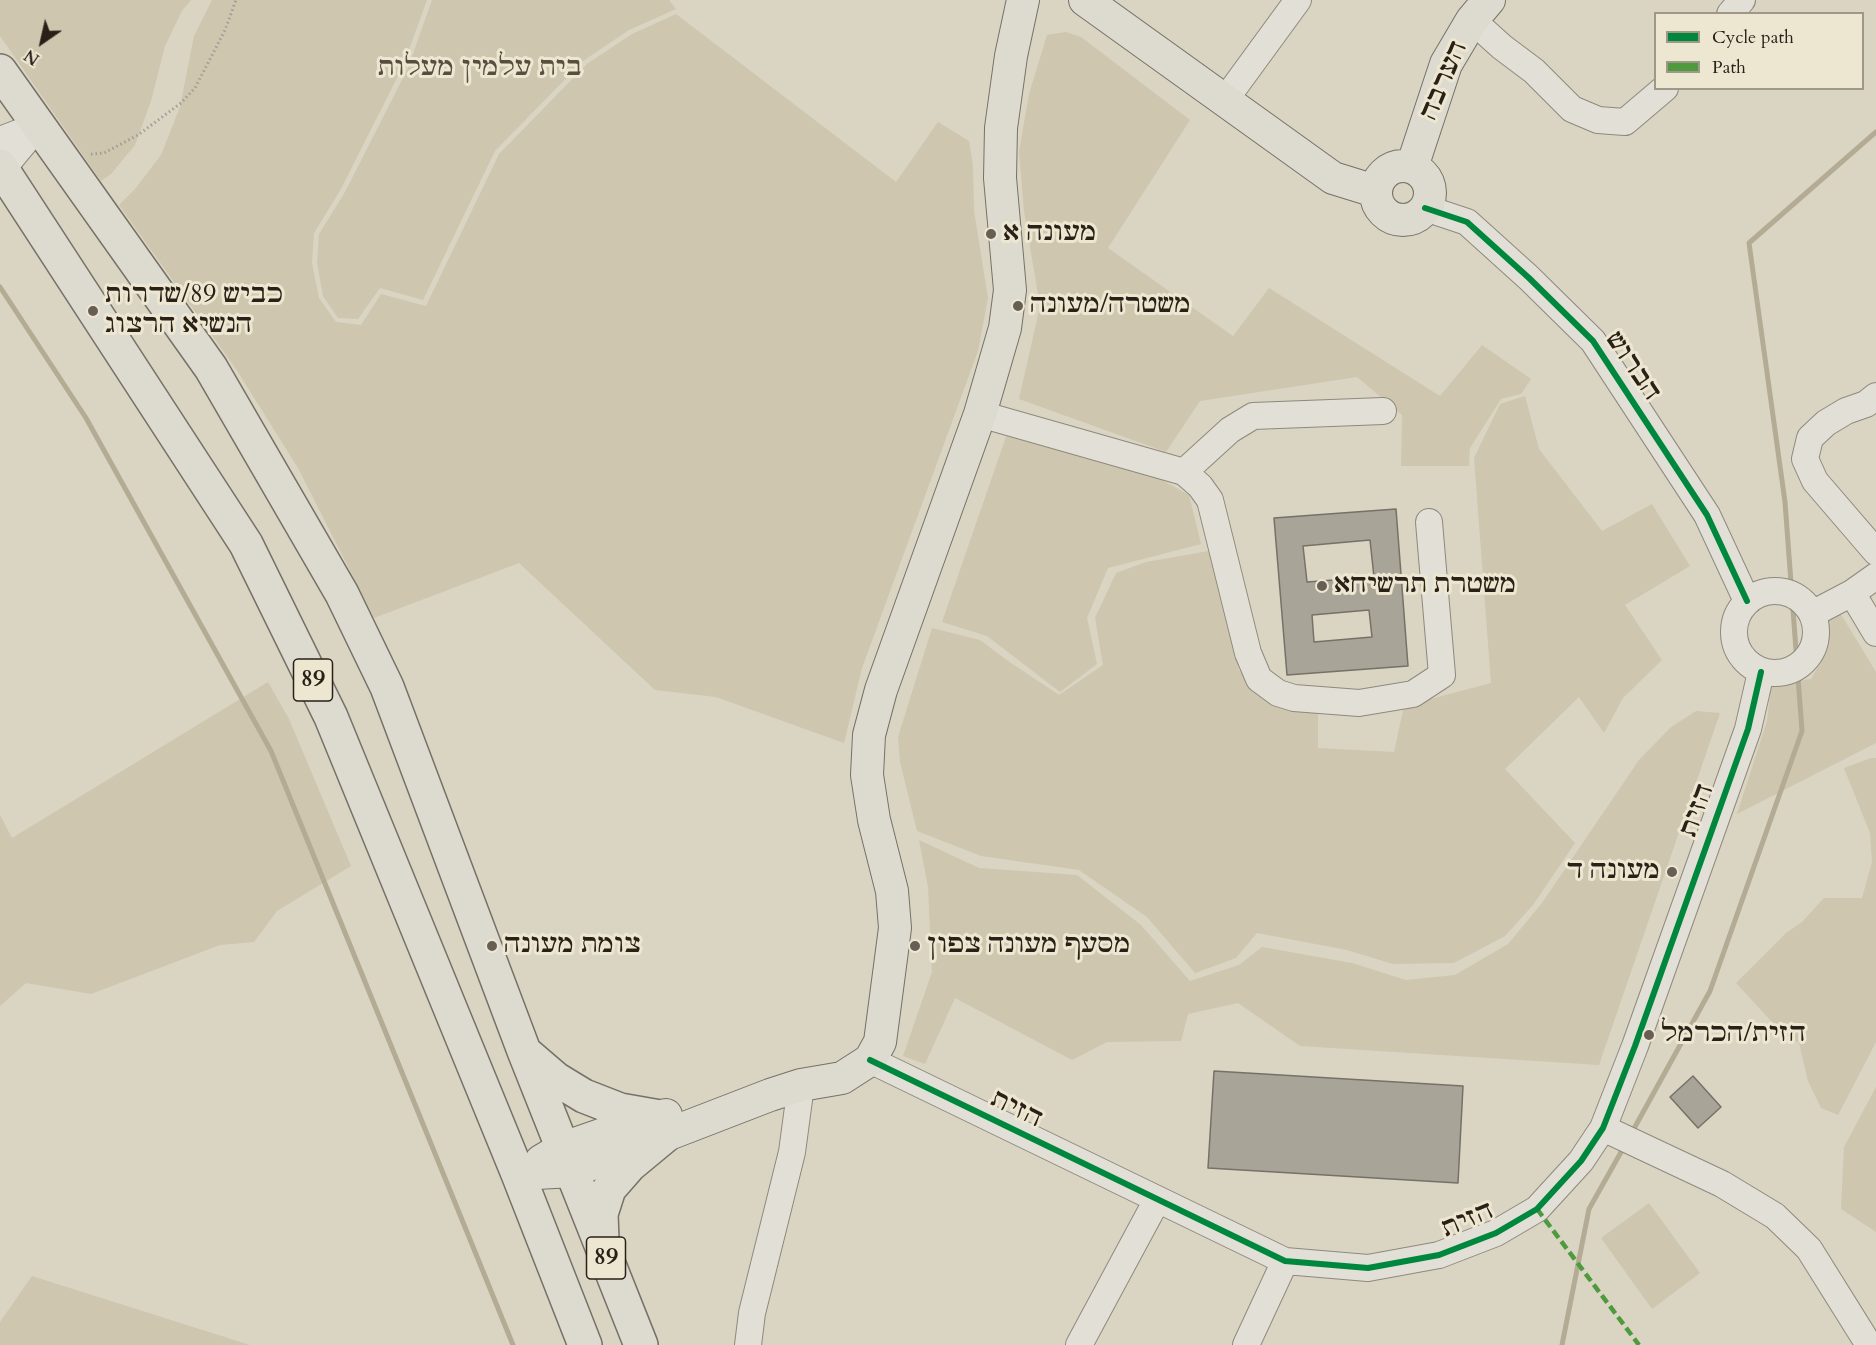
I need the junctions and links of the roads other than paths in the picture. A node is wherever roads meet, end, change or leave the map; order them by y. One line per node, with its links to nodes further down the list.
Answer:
1 (1023, 0): 17 (main road)
2 (1085, 0): 9 (main road)
3 (1298, 0): 9 (street)
4 (1742, 0): 6 (street)
5 (1480, 10): 8 (street); 11 (main road, הערבה)
6 (1732, 12)
7 (0, 71): 10 (highway, 89)
8 (1663, 90)
9 (1225, 100): 13 (main road)
10 (39, 125): 12 (street); 27 (highway, 89)
11 (1412, 167): 13 (main road); 14 (main road)
12 (1, 170): 33 (highway, 89)
13 (1375, 191): 14 (main road)
14 (1425, 208): 23 (street, הברוש)
15 (1876, 396): 20 (street)
16 (1383, 411): 18 (street)
17 (980, 414): 18 (street); 28 (main road)
18 (1184, 472): 19 (street)
19 (1429, 522)
20 (1876, 552)
21 (1876, 576): 22 (street)
22 (1852, 592): 24 (street); 25 (street)
23 (1747, 601): 24 (street); 26 (street)
24 (1812, 614): 26 (street)
25 (1876, 633)
26 (1761, 672): 31 (street, הזית)
27 (524, 1051): 30 (highway); 32 (highway, 89)
28 (870, 1060): 29 (main road); 34 (street, הזית)
29 (801, 1085): 30 (main road); 39 (street)
30 (662, 1126): 32 (main road); 35 (highway)
31 (1603, 1128): 36 (street, הזית); 42 (street)
32 (568, 1160): 33 (main road); 35 (highway, 89)
33 (518, 1174): 37 (highway, 89)
34 (1157, 1200): 36 (street, הזית); 40 (street)
35 (602, 1248): 38 (highway, 89)
36 (1285, 1261): 41 (street)
37 (585, 1345)
38 (641, 1345)
39 (748, 1345)
40 (1079, 1345)
41 (1246, 1345)
42 (1869, 1345)

